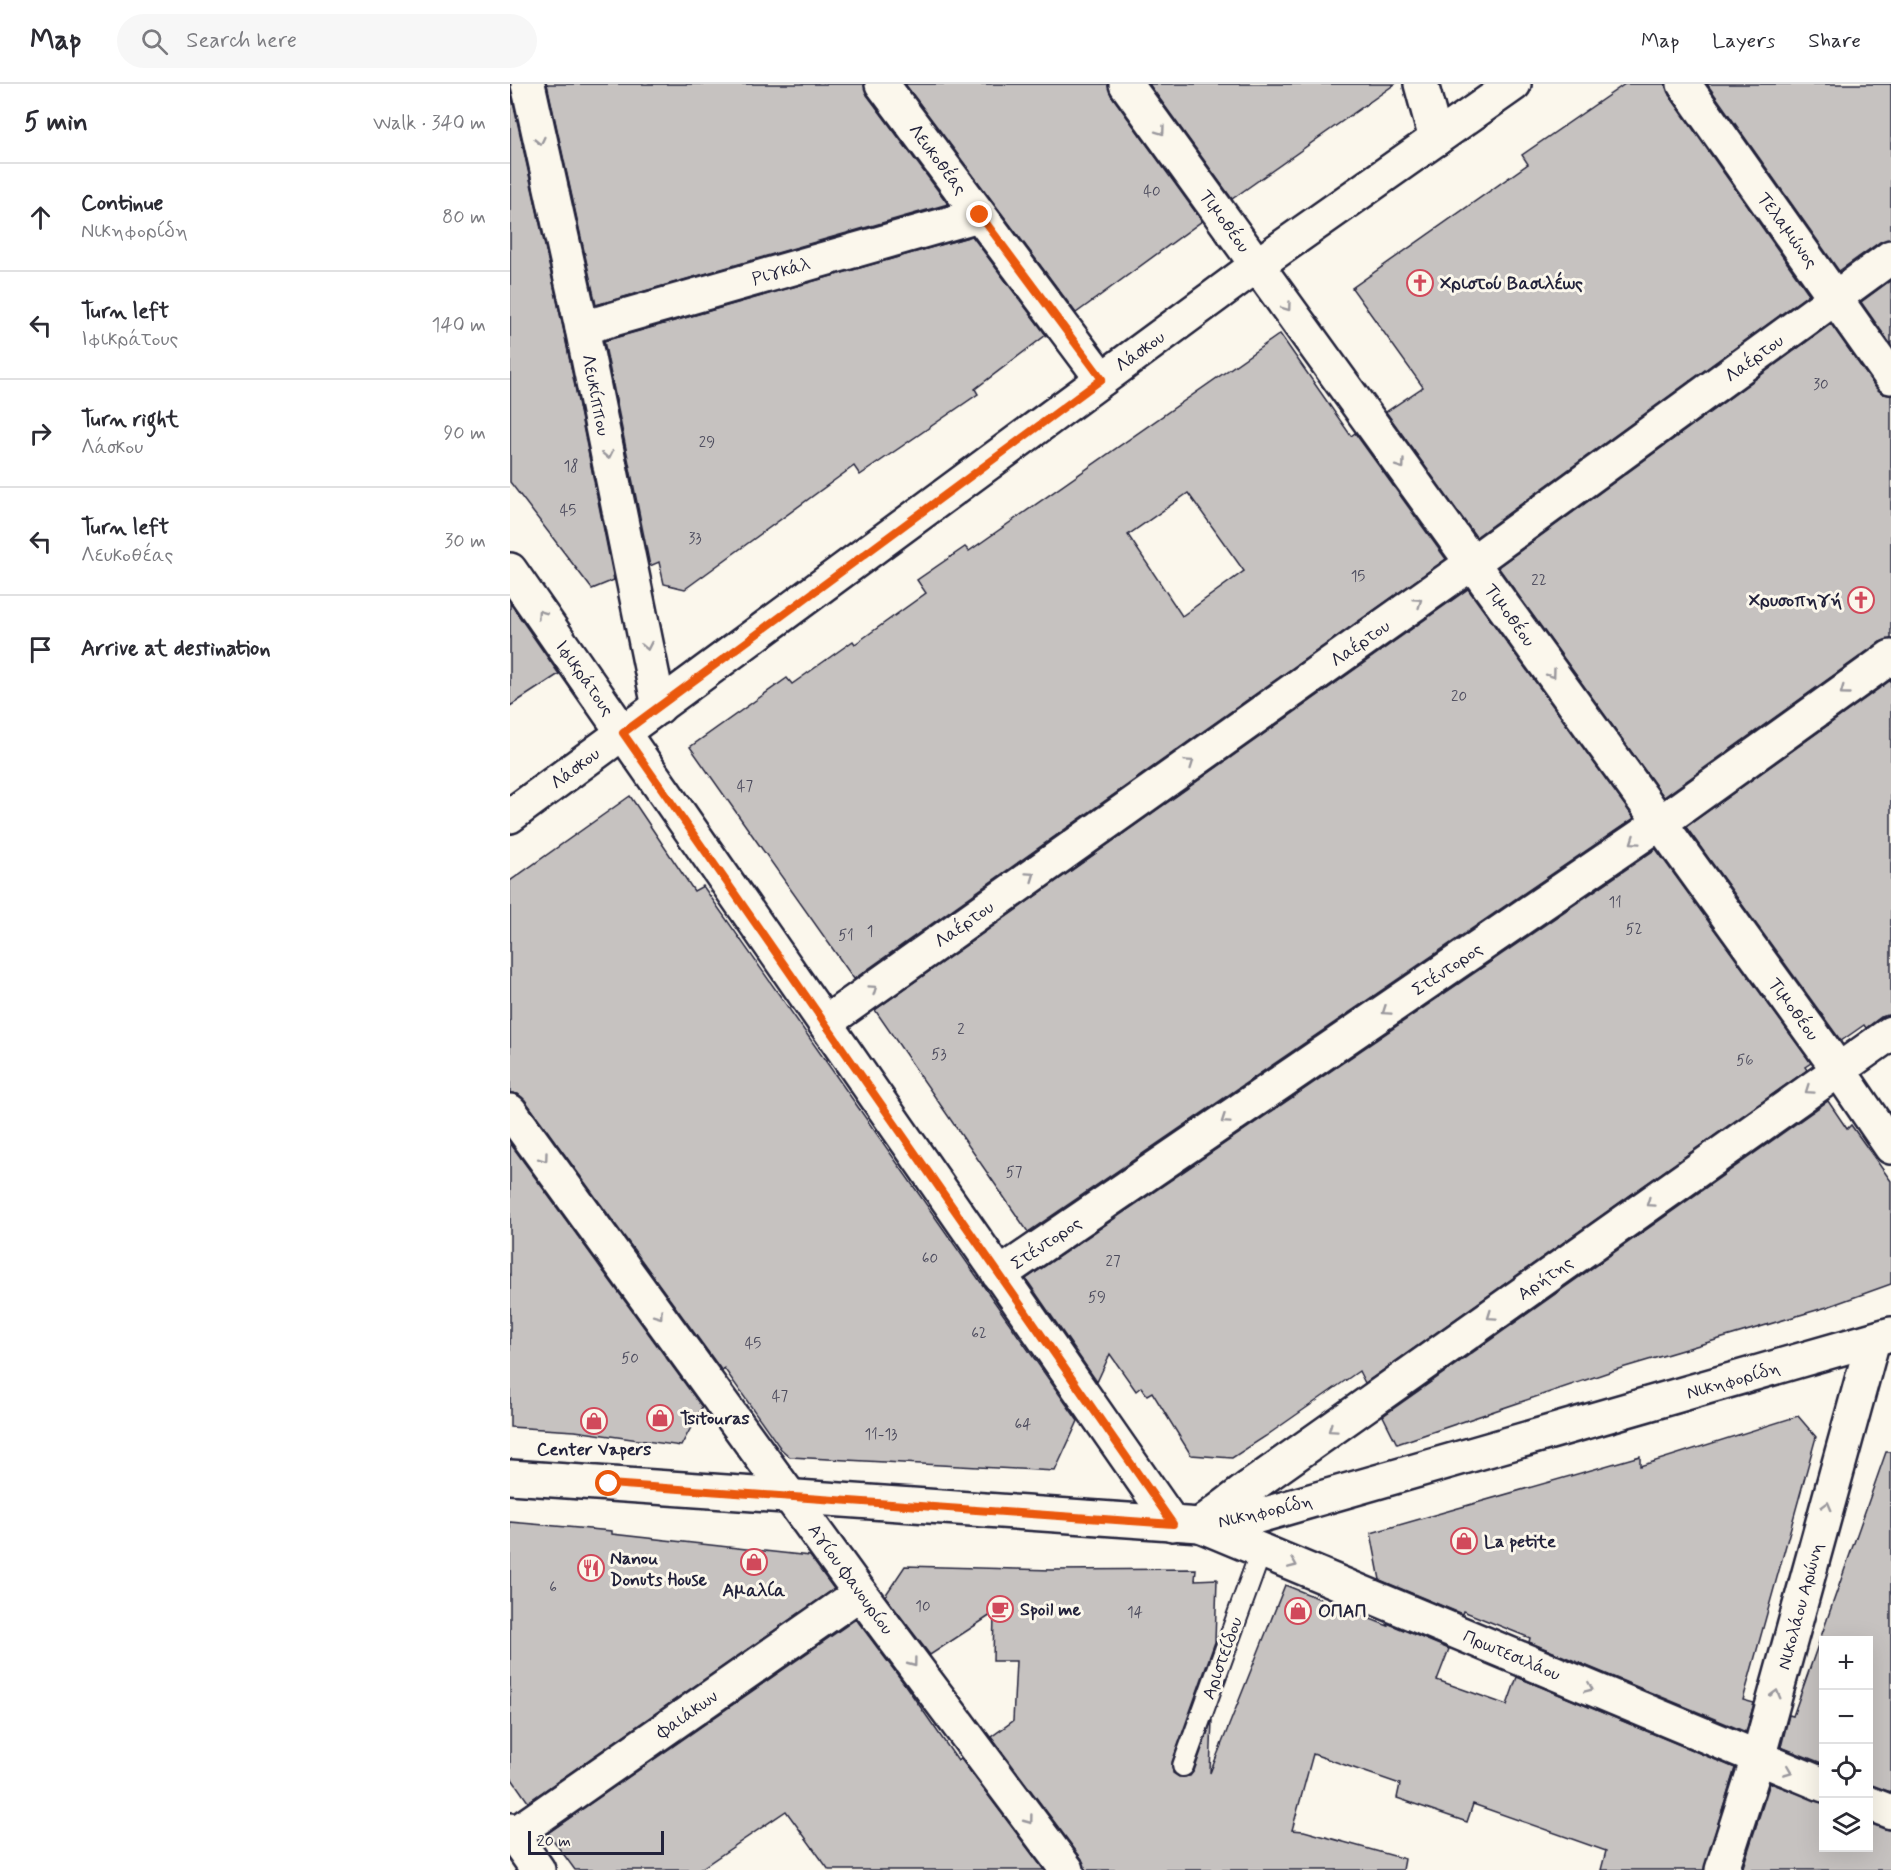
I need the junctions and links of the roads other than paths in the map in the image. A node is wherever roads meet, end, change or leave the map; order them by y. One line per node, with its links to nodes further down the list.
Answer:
1 (528, 84): 12 (street, Λευκίππου, one-way to 12)
2 (882, 84): 8 (street, Λευκοθέας)
3 (1126, 84): 10 (street, Τιμοθέου, one-way to 10)
4 (1421, 84): 7 (street)
5 (1514, 84): 7 (street, Λάσκου)
6 (1684, 84): 11 (street, Τελαμώνος)
7 (1436, 139): 10 (street, Λάσκου)
8 (980, 215): 12 (street, Ριγκάλ); 14 (street, Λευκοθέας)
9 (1891, 257): 11 (street, Λαέρτου)
10 (1257, 265): 14 (street, Λάσκου); 15 (street, Τιμοθέου, one-way to 15)
11 (1836, 297): 13 (street, Τελαμώνος); 15 (street, Λαέρτου)
12 (582, 328): 18 (street, Λευκίππου, one-way to 18)
13 (1891, 377)
14 (1102, 379): 18 (street, Λάσκου)
15 (1472, 563): 21 (street, Τιμοθέου, one-way to 21); 22 (street, Λαέρτου, one-way to 15)
16 (510, 570): 19 (street, Ιφικράτους, one-way to 16)
17 (1891, 657): 21 (street, Στέντορος, one-way to 21)
18 (659, 707): 19 (street, Λάσκου)
19 (623, 733): 20 (street, Λάσκου); 22 (street, Ιφικράτους)
20 (510, 816)
21 (1660, 824): 24 (street, Τιμοθέου); 27 (street, Στέντορος, one-way to 27)
22 (825, 1023): 27 (street, Ιφικράτους)
23 (1891, 1033): 24 (street, Αρήτης)
24 (1838, 1070): 26 (street, Τιμοθέου); 31 (street, Αρήτης, one-way to 31)
25 (510, 1111): 30 (street, Αγίου Φανουρίου, one-way to 30)
26 (1891, 1147)
27 (999, 1275): 31 (street, Ιφικράτους)
28 (1882, 1337): 31 (street, Νικηφορίδη); 34 (street, Νικολάου Αρώνη, one-way to 28)
29 (510, 1477): 30 (street, Νικηφορίδη)
30 (792, 1497): 31 (street, Νικηφορίδη); 33 (street, Αγίου Φανουρίου)
31 (1186, 1525): 32 (street, Πρωτεσιλάου)
32 (1261, 1551): 34 (street, Πρωτεσιλάου, one-way to 34); 35 (lane, Αριστείδου)
33 (860, 1593): 39 (street, Φαιάκων); 41 (street, Αγίου Φανουρίου, one-way to 41)
34 (1758, 1758): 36 (street, Πρωτεσιλάου, one-way to 36); 42 (street, Νικολάου Αρώνη)
35 (1183, 1766)
36 (1819, 1783)
37 (1873, 1805): 38 (street)
38 (1891, 1812)
39 (512, 1832): 40 (street)
40 (538, 1870)
41 (1067, 1870)
42 (1722, 1870)

